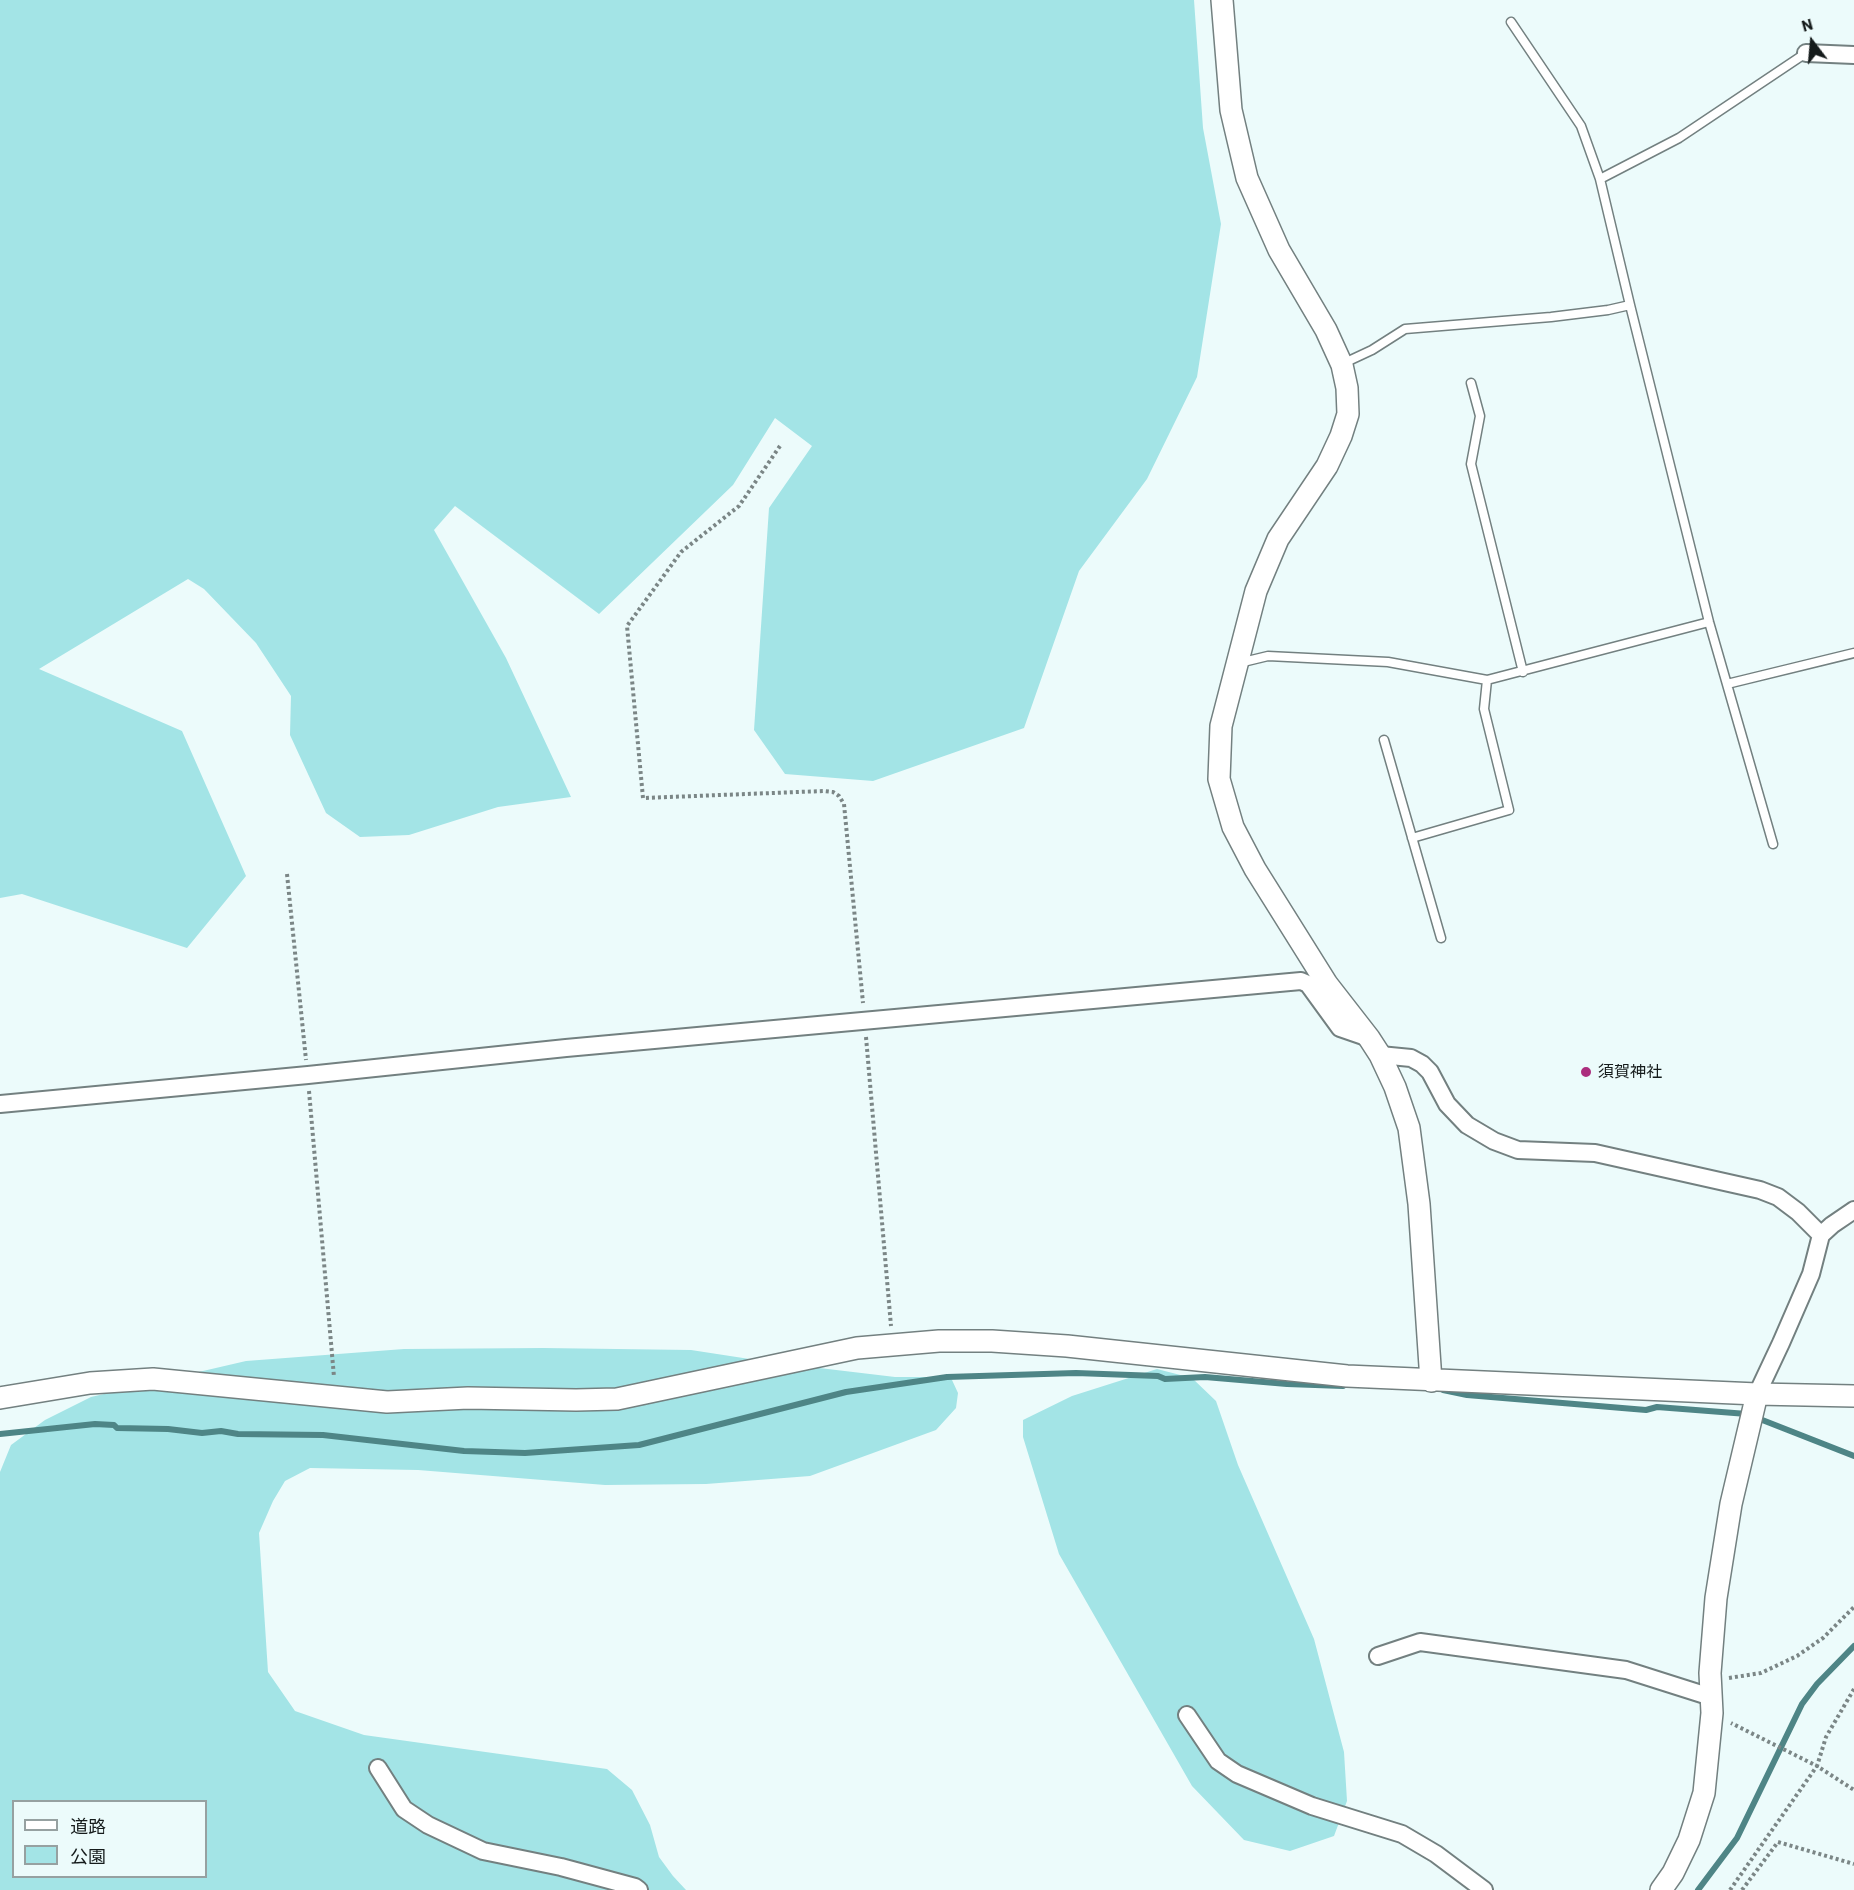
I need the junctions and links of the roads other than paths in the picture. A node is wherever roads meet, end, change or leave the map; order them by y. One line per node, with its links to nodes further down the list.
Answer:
1 (1222, 0): 7 (street)
2 (1511, 22): 5 (lane)
3 (1806, 53): 4 (street); 5 (lane)
4 (1854, 56)
5 (1600, 179): 6 (lane)
6 (1630, 305): 7 (lane); 9 (lane)
7 (1341, 365): 11 (street)
8 (1471, 383): 12 (lane)
9 (1709, 622): 12 (lane); 14 (lane)
10 (1854, 653): 14 (lane)
11 (1236, 664): 13 (lane); 19 (street)
12 (1523, 672): 13 (lane)
13 (1488, 681): 16 (lane)
14 (1727, 684): 17 (lane)
15 (1384, 740): 16 (lane)
16 (1412, 837): 18 (lane)
17 (1773, 844)
18 (1441, 938)
19 (1374, 1046): 20 (street); 22 (street); 23 (street)
20 (0, 1104)
21 (1854, 1210): 22 (street)
22 (1821, 1235): 24 (street)
23 (1431, 1381): 24 (street); 26 (street)
24 (1757, 1394): 25 (street); 28 (street)
25 (1854, 1396)
26 (0, 1398)
27 (1378, 1656): 28 (street)
28 (1711, 1688): 33 (street)
29 (1187, 1714): 32 (street)
30 (378, 1768): 31 (street)
31 (639, 1890)
32 (1484, 1890)
33 (1661, 1890)

